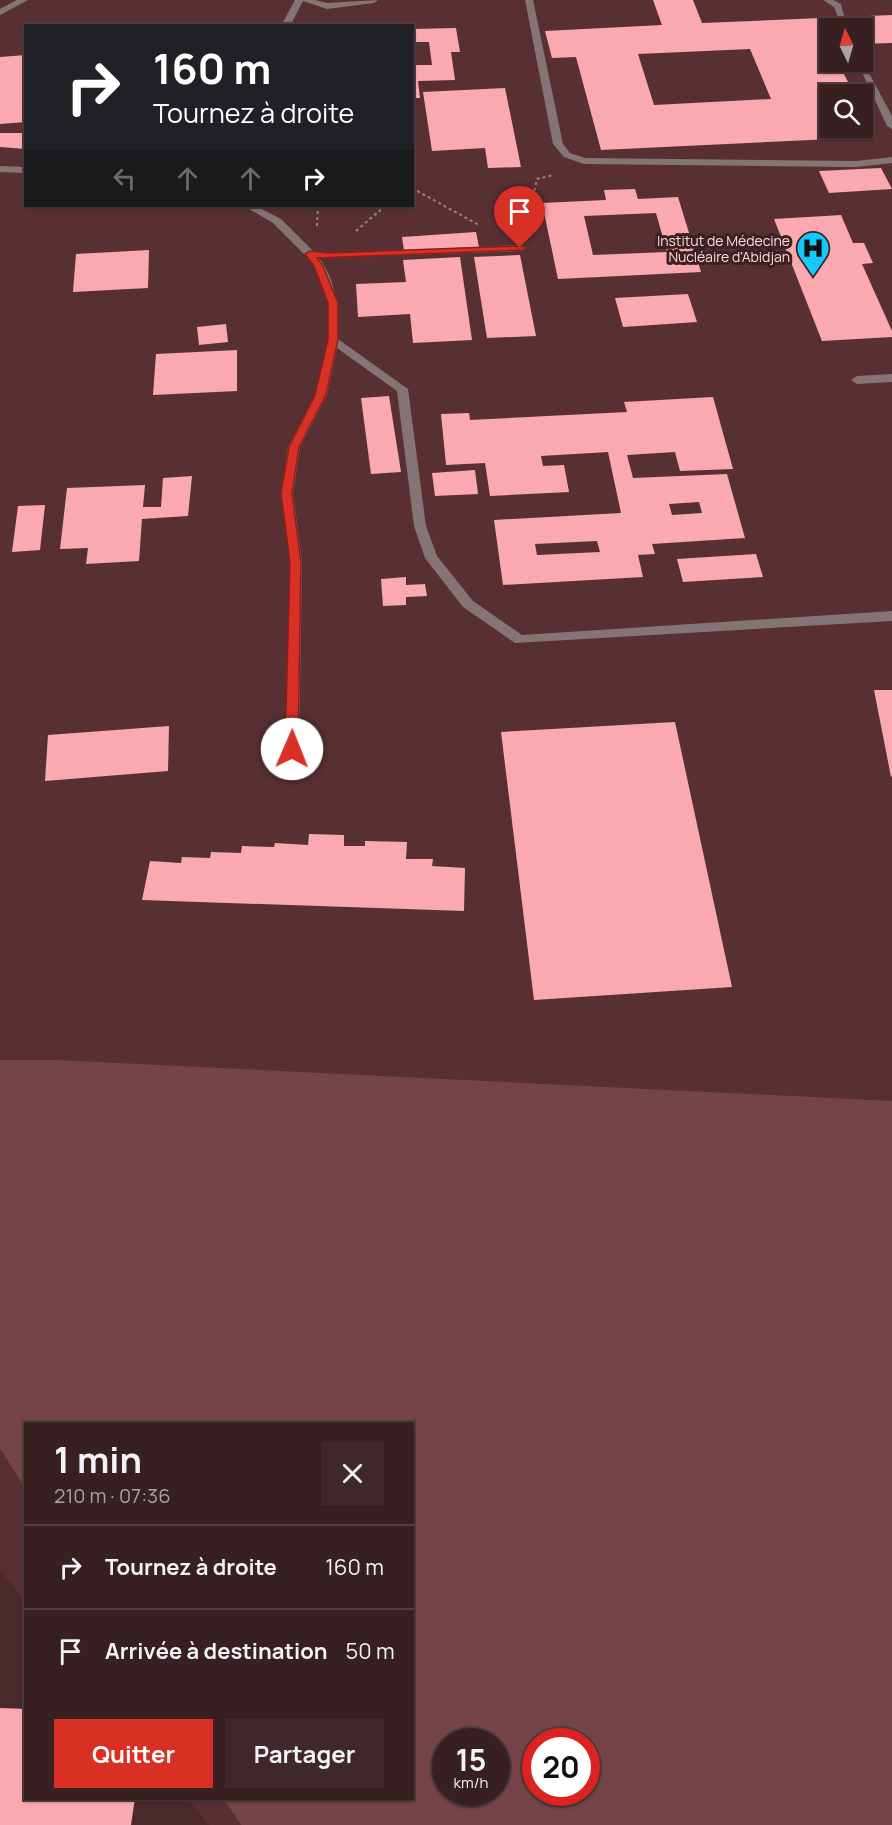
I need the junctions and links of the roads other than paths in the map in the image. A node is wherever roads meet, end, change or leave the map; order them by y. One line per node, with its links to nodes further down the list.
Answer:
1 (24, 0): 7 (lane)
2 (299, 0): 9 (lane)
3 (306, 0): 4 (lane)
4 (374, 0)
5 (529, 0): 12 (lane)
6 (827, 0): 8 (lane)
7 (0, 12)
8 (842, 17)
9 (286, 24)
10 (866, 72): 11 (lane)
11 (892, 126)
12 (892, 160)
13 (0, 168): 14 (lane)
14 (24, 170)
15 (251, 207): 17 (lane)
16 (520, 248): 17 (lane)
17 (310, 254): 18 (lane)
18 (333, 340): 21 (lane); 22 (lane)
19 (892, 378): 20 (lane)
20 (857, 380)
21 (892, 616)
22 (292, 749)

